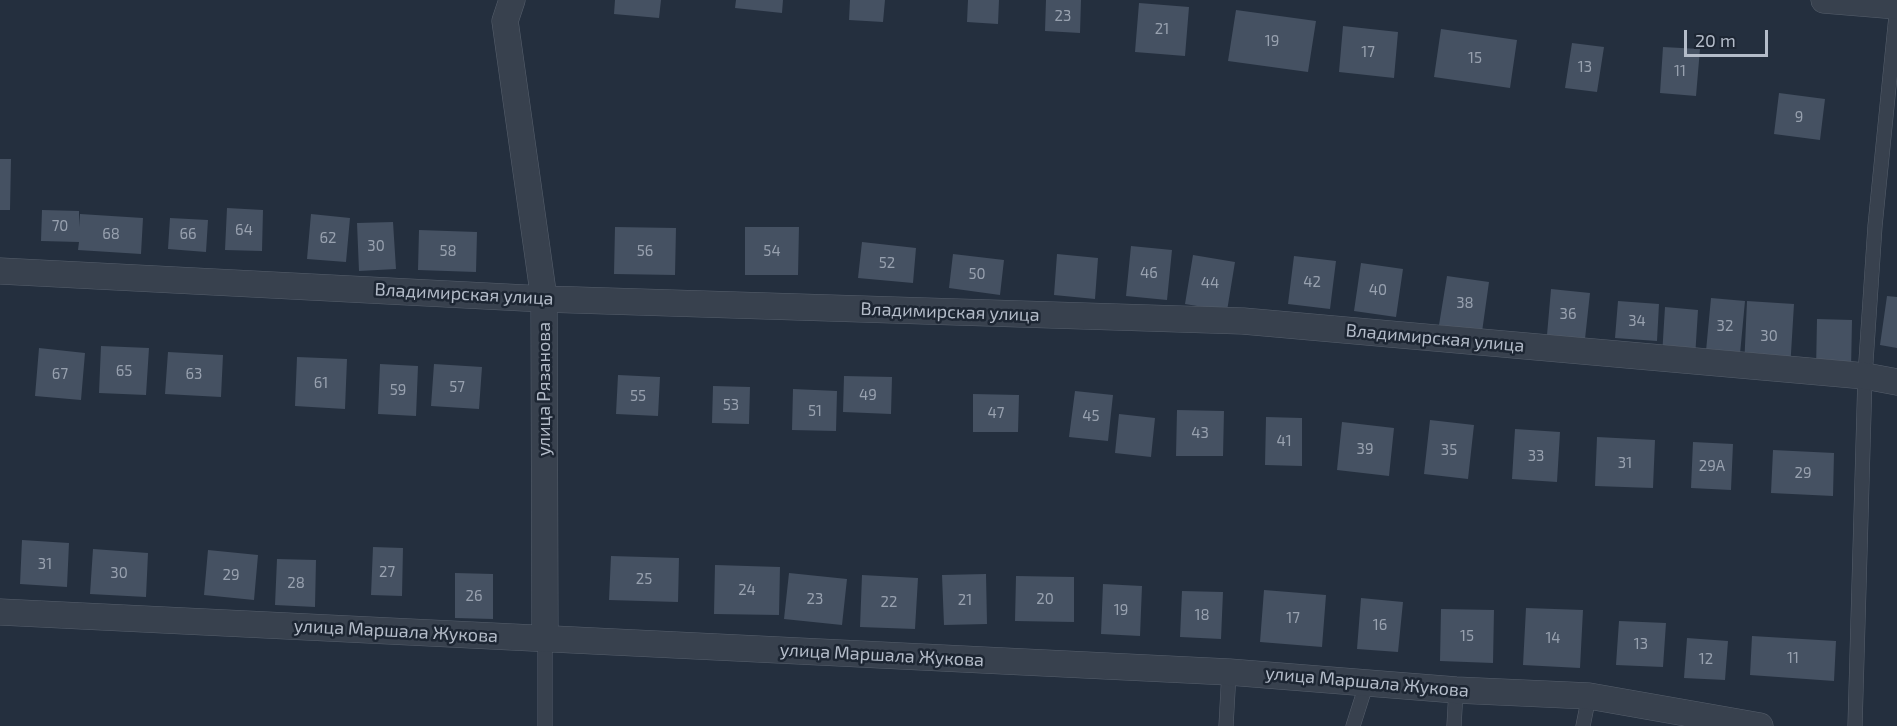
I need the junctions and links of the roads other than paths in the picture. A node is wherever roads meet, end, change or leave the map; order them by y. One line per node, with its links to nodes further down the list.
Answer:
1 (512, 0): 6 (street, улица Рязанова)
2 (1824, 0): 3 (street)
3 (1830, 0): 4 (street)
4 (1897, 6): 7 (lane)
5 (0, 271): 6 (street, Владимирская улица)
6 (544, 299): 7 (street, Владимирская улица); 10 (street, улица Рязанова)
7 (1865, 376): 8 (street, Владимирская улица); 21 (lane)
8 (1897, 382)
9 (0, 612): 10 (street, улица Маршала Жукова)
10 (545, 638): 11 (street, улица Маршала Жукова); 15 (lane)
11 (1229, 672): 12 (street, улица Маршала Жукова); 16 (lane)
12 (1367, 682): 13 (street, улица Маршала Жукова); 17 (lane)
13 (1456, 690): 14 (street, улица Маршала Жукова); 18 (lane)
14 (1589, 696): 19 (lane); 20 (street, улица Маршала Жукова)
15 (545, 726)
16 (1226, 726)
17 (1353, 726)
18 (1454, 726)
19 (1583, 726)
20 (1760, 726)
21 (1856, 726)

